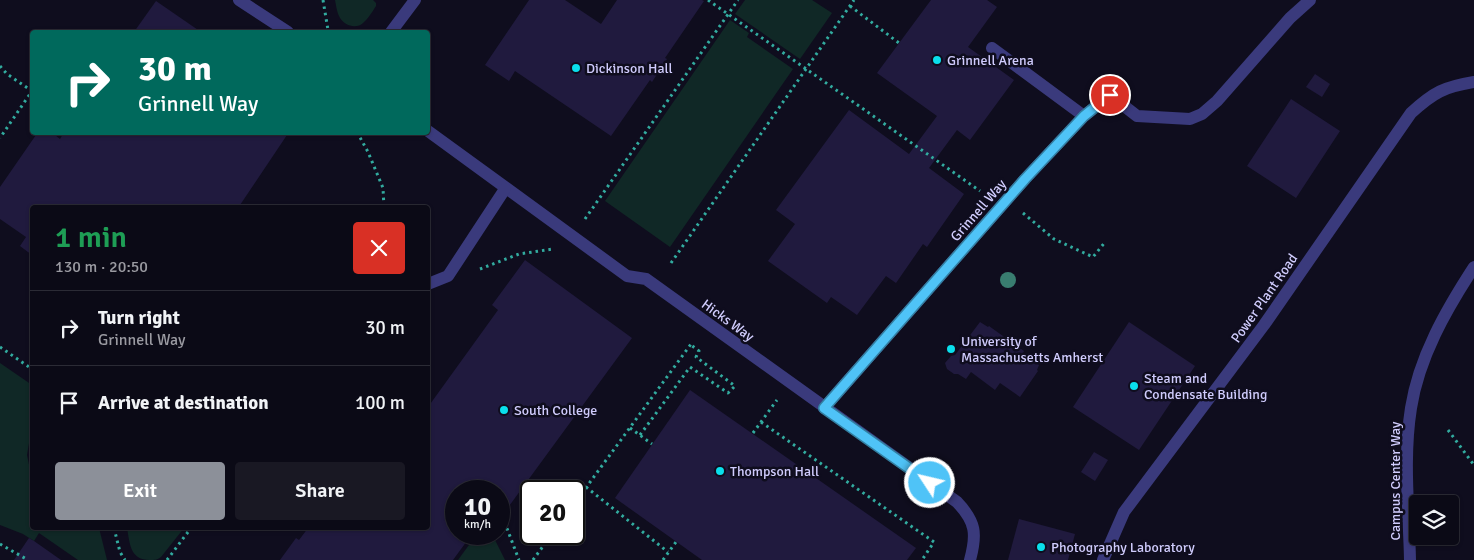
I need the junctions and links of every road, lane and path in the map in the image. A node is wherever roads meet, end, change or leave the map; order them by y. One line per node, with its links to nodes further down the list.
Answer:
1 (239, 0): 10 (street)
2 (323, 0): 11 (path)
3 (415, 0): 12 (street)
4 (708, 0): 9 (path)
5 (738, 0): 9 (path)
6 (854, 0): 8 (path)
7 (1310, 0): 20 (street, Grinnell Way)
8 (850, 6): 13 (path); 16 (path)
9 (728, 14): 16 (path); 28 (path)
10 (285, 30)
11 (328, 30)
12 (392, 30)
13 (900, 43)
14 (992, 48): 20 (street)
15 (0, 66): 18 (path)
16 (806, 68): 25 (path); 31 (path)
17 (1474, 82): 62 (street, Power Plant Road)
18 (30, 90)
19 (30, 94): 23 (path)
20 (1084, 116): 38 (street, Grinnell Way)
21 (430, 133): 24 (street, Hicks Way)
22 (360, 135): 26 (path)
23 (0, 138)
24 (505, 189): 33 (street); 38 (street, Hicks Way)
25 (980, 191)
26 (384, 205)
27 (1019, 209): 29 (path)
28 (582, 223)
29 (1106, 241)
30 (556, 249): 33 (path)
31 (671, 263)
32 (1474, 267): 63 (street, Campus Center Way)
33 (448, 276): 34 (street)
34 (430, 283)
35 (0, 347): 36 (path)
36 (30, 368)
37 (777, 400): 39 (path)
38 (824, 408): 61 (street, Hicks Way)
39 (761, 422): 42 (path); 60 (path)
40 (630, 428): 43 (path); 43 (path); 46 (path)
41 (1448, 430): 45 (path)
42 (753, 434)
43 (640, 435): 44 (path)
44 (652, 444)
45 (1474, 465)
46 (586, 487): 53 (path)
47 (114, 530): 55 (path)
48 (190, 530): 56 (path)
49 (510, 536): 57 (path)
50 (676, 542): 53 (path)
51 (0, 544): 54 (path)
52 (544, 545): 58 (path)
53 (668, 552): 59 (path)
54 (28, 560)
55 (125, 560)
56 (167, 560)
57 (519, 560)
58 (533, 560)
59 (662, 560)
60 (922, 560)
61 (970, 560)
62 (1103, 560)
63 (1410, 560)

